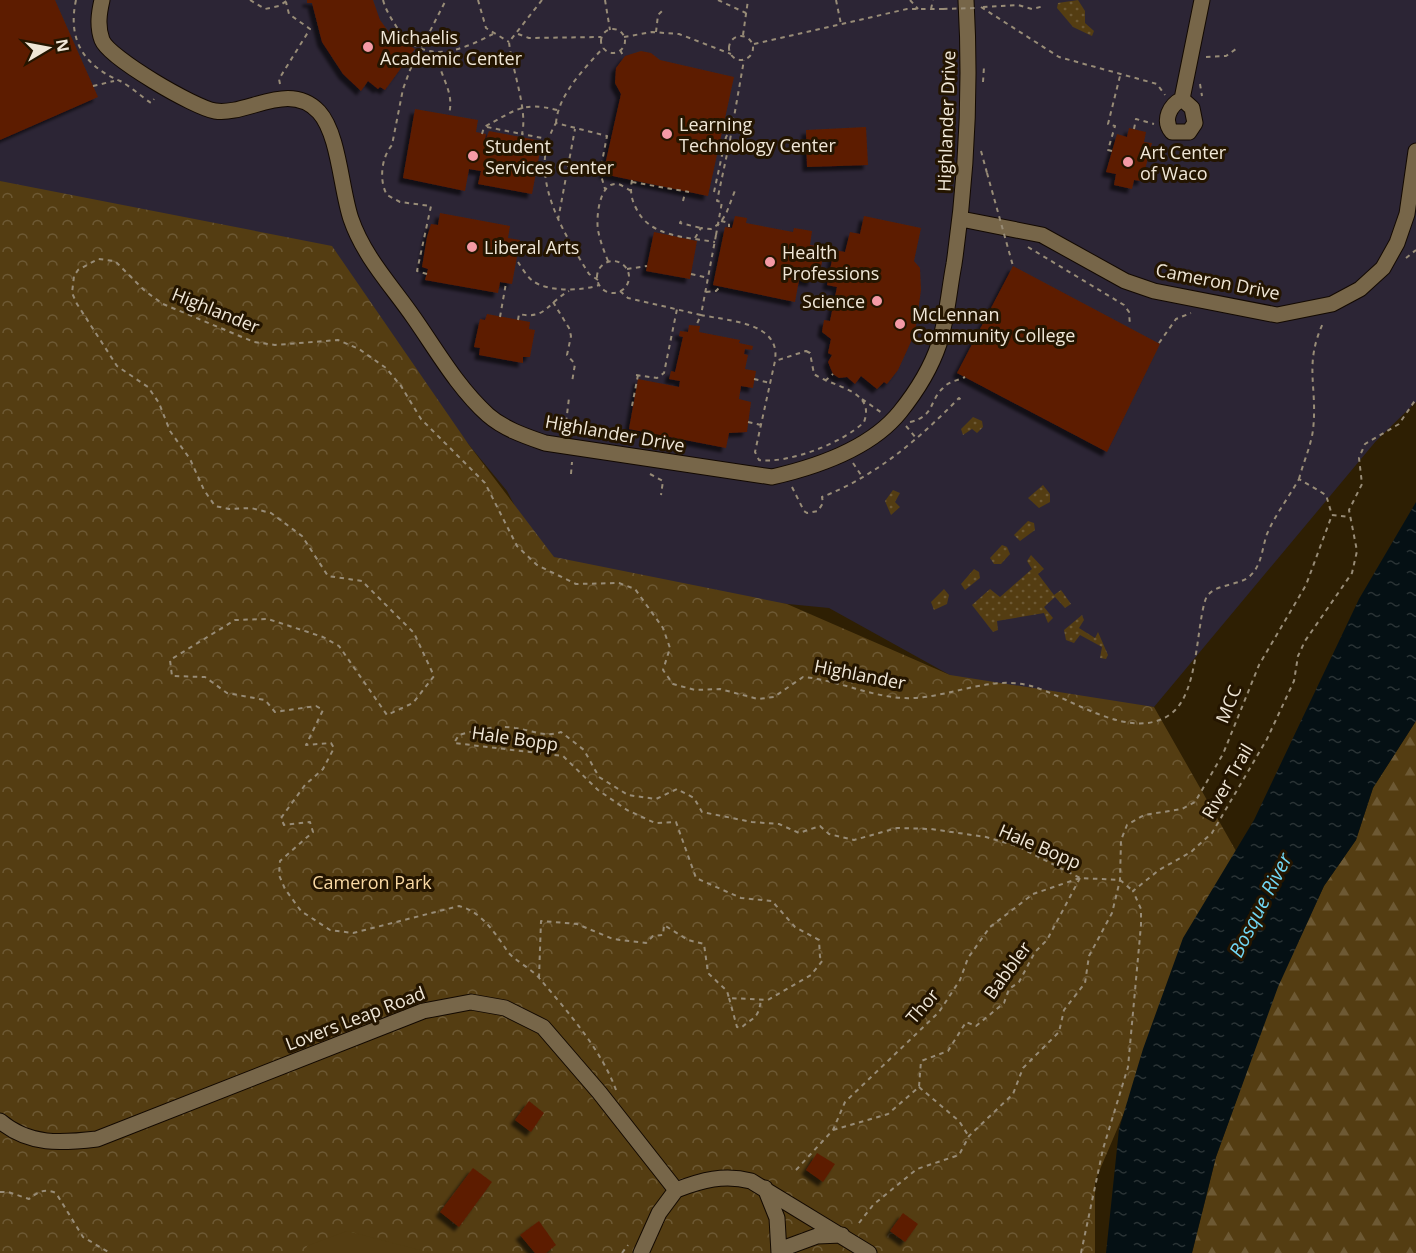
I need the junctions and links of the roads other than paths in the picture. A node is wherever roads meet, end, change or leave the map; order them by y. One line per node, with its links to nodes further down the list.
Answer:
1 (102, 0): 6 (street, Highlander Drive)
2 (1202, 0): 4 (street)
3 (972, 4): 6 (street, Highlander Drive)
4 (1182, 99)
5 (1416, 151): 6 (street, Cameron Drive)
6 (961, 219)
7 (0, 1121): 9 (street, Lovers Leap Road)
8 (765, 1188): 9 (street); 10 (street); 11 (street)
9 (676, 1190): 12 (street)
10 (842, 1235): 11 (street); 13 (street)
11 (779, 1251)
12 (641, 1253)
13 (869, 1253)

